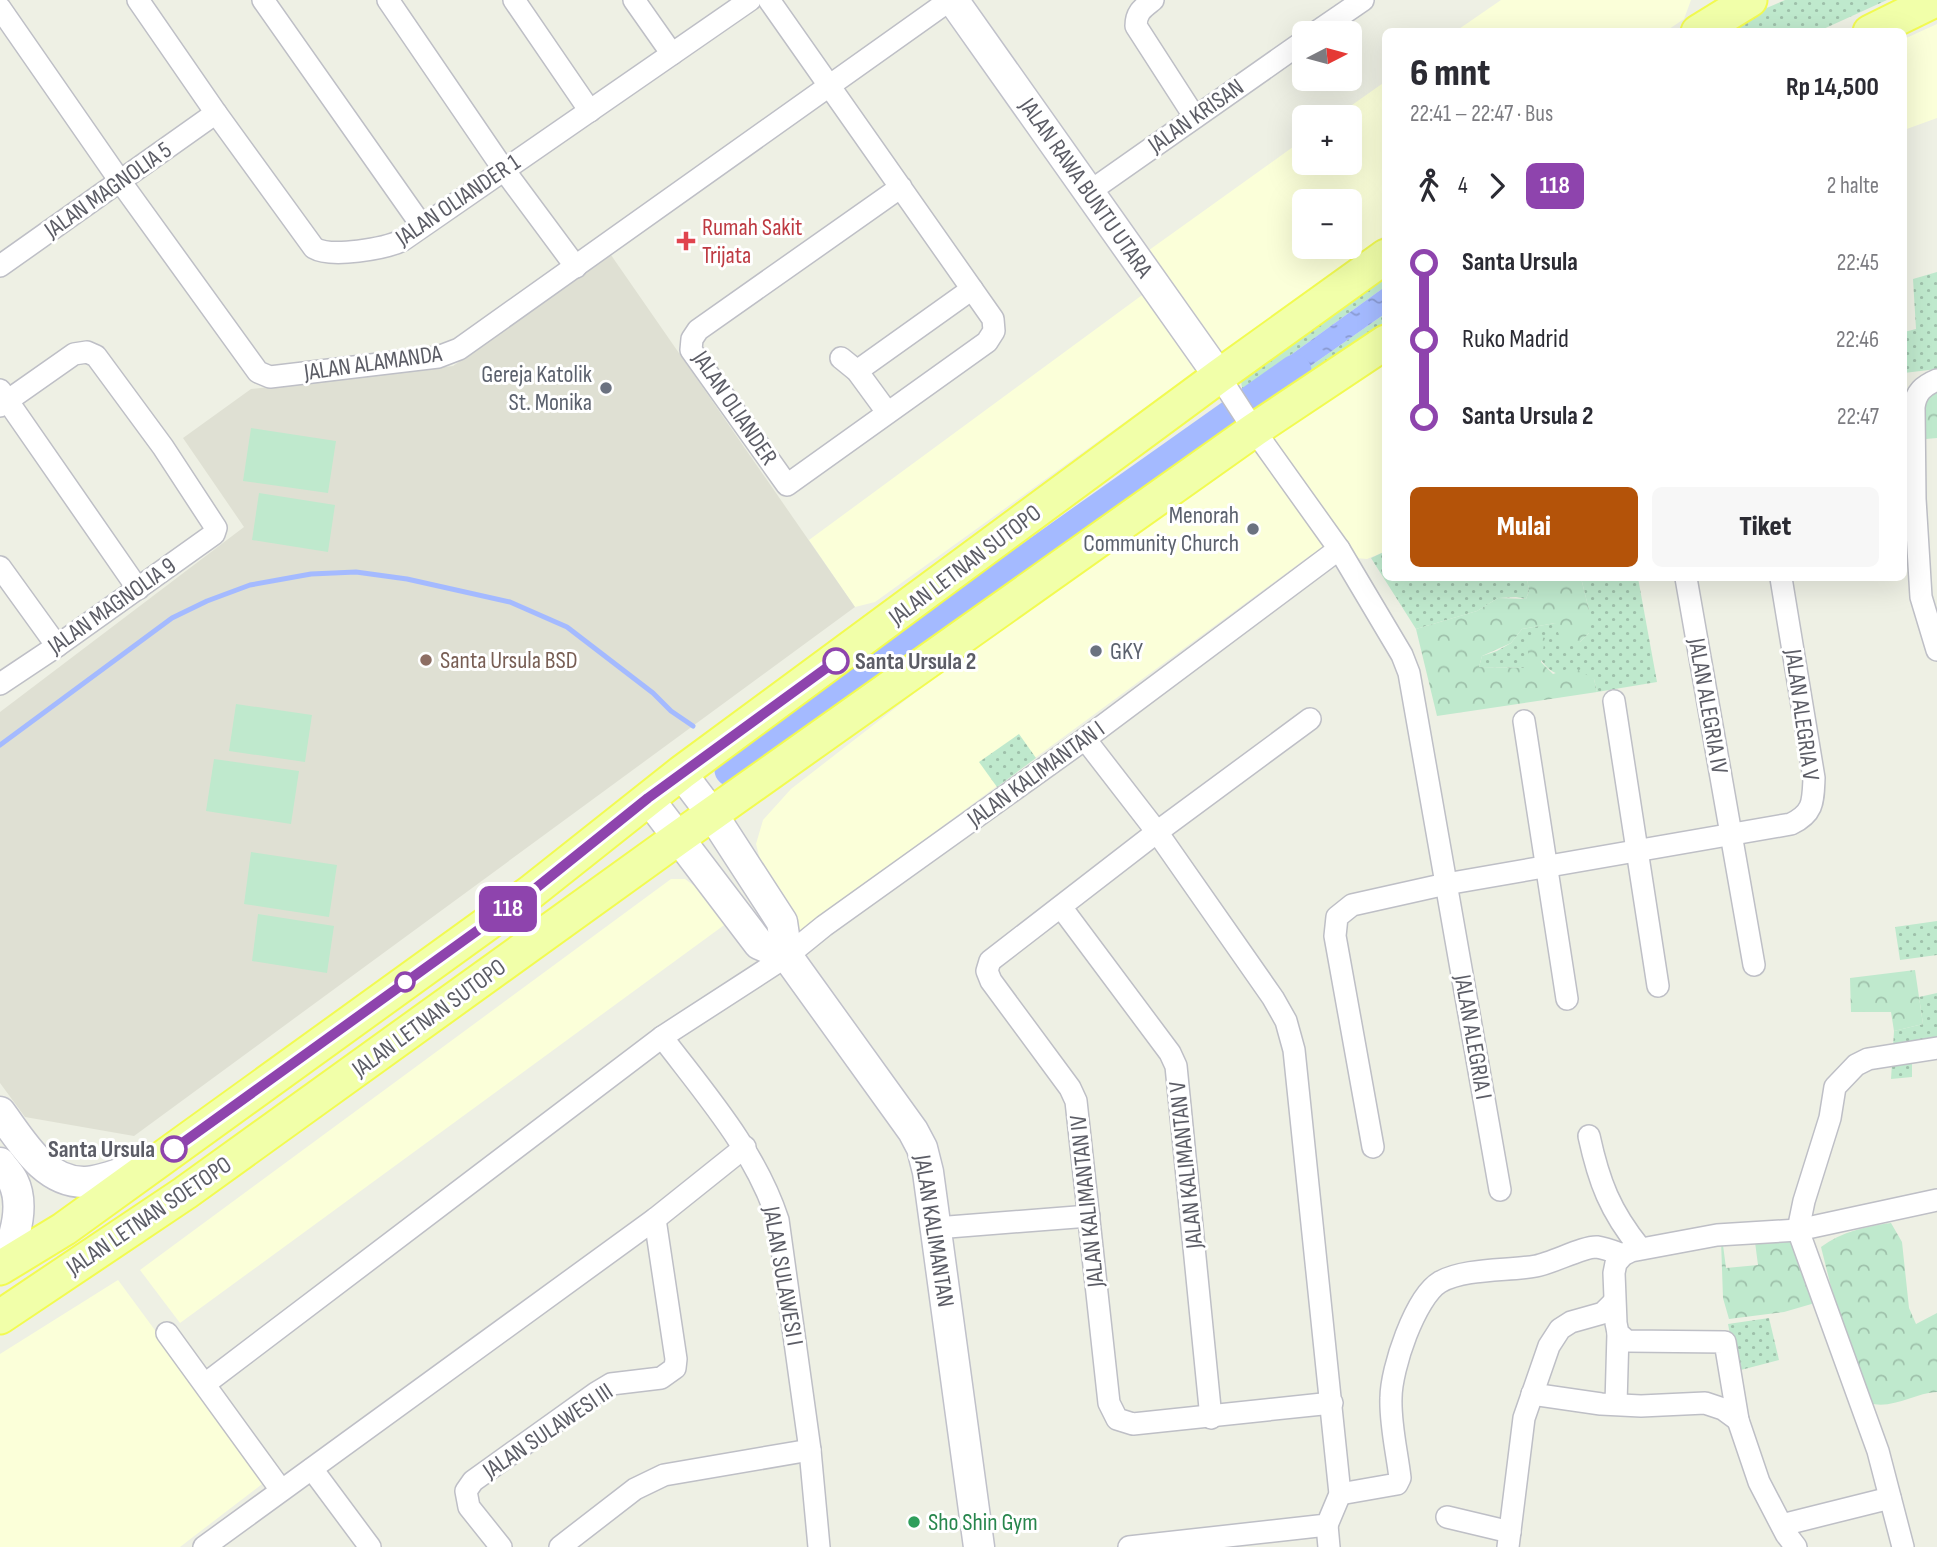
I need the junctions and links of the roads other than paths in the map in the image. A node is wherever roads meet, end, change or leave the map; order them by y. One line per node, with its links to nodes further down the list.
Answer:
1 (138, 0): 14 (street, JALAN OLIANDER 1)
2 (263, 0): 28 (street)
3 (388, 0): 24 (street)
4 (513, 0): 21 (street)
5 (634, 0): 19 (street)
6 (750, 0): 19 (street, JALAN OLIANDER 1)
7 (769, 0): 20 (street, JALAN OLIANDER)
8 (951, 0): 20 (street, JALAN ALAMANDA); 27 (street, JALAN RAWA BUNTU UTARA)
9 (1153, 0): 23 (street)
10 (1363, 0): 15 (street)
11 (1750, 0): 16 (main road)
12 (1935, 0): 17 (main road)
13 (0, 8): 25 (street, JALAN ALAMANDA)
14 (152, 10): 22 (street, JALAN OLIANDER 1)
15 (1332, 21)
16 (1704, 28)
17 (1878, 28)
18 (1292, 49): 23 (street, JALAN KRISAN)
19 (672, 54): 21 (street, JALAN OLIANDER 1)
20 (830, 86): 26 (street, JALAN OLIANDER); 31 (street, JALAN ALAMANDA)
21 (590, 110): 24 (street, JALAN OLIANDER 1)
22 (216, 113): 25 (street, JALAN MAGNOLIA 5); 28 (street, JALAN OLIANDER 1)
23 (1194, 116): 27 (street, JALAN KRISAN)
24 (504, 170): 28 (street, JALAN OLIANDER 1); 31 (street)
25 (120, 181): 30 (street, JALAN MAGNOLIA 5); 31 (street, JALAN ALAMANDA)
26 (901, 187): 32 (street, JALAN OLIANDER); 37 (street, JALAN OLIANDER)
27 (1089, 192): 35 (street, JALAN RAWA BUNTU UTARA)
28 (422, 226)
29 (1382, 259): 35 (main road, JALAN LETNAN SUTOPO)
30 (0, 266)
31 (576, 267)
32 (972, 289): 37 (street, JALAN OLIANDER); 37 (street)
33 (1382, 344): 38 (main road, JALAN LETNAN SUTOPO)
34 (1937, 380): 45 (street)
35 (1225, 384): 38 (street, JALAN ALEGRIA I); 51 (main road, JALAN LETNAN SUTOPO)
36 (3, 399): 43 (street); 43 (street, JALAN MAGNOLIA 9)
37 (887, 412)
38 (1250, 422): 39 (street, JALAN ALEGRIA I); 53 (main road, JALAN LETNAN SUTOPO)
39 (1339, 549): 50 (street, JALAN KALIMANTAN I); 59 (street, JALAN ALEGRIA I)
40 (0, 567): 44 (street)
41 (1687, 581): 55 (street, JALAN ALEGRIA IV)
42 (1781, 581): 55 (street, JALAN ALEGRIA V)
43 (138, 589): 44 (street, JALAN MAGNOLIA 9)
44 (57, 646): 46 (street, JALAN MAGNOLIA 9)
45 (1937, 650)
46 (0, 684)
47 (1614, 701): 57 (street)
48 (1310, 719): 54 (street, JALAN KALIMANTAN IV)
49 (1524, 720): 58 (street)
50 (1084, 739): 54 (street); 61 (street, JALAN KALIMANTAN I)
51 (681, 773): 52 (main road, JALAN LETNAN SUTOPO); 53 (street, JALAN KALIMANTAN)
52 (648, 798): 56 (street, JALAN KALIMANTAN); 72 (main road, JALAN LETNAN SUTOPO)
53 (712, 814): 56 (main road, JALAN LETNAN SUTOPO); 61 (street, JALAN KALIMANTAN)
54 (1157, 832): 60 (street, JALAN KALIMANTAN IV); 88 (street)
55 (1731, 834): 57 (street, JALAN ALEGRIA V); 62 (street, JALAN ALEGRIA IV)
56 (678, 838): 61 (street, JALAN KALIMANTAN); 68 (main road, JALAN LETNAN SUTOPO)
57 (1637, 851): 58 (street, JALAN ALEGRIA V); 63 (street)
58 (1547, 867): 59 (street, JALAN ALEGRIA V); 64 (street)
59 (1446, 884): 71 (street, JALAN ALEGRIA V); 74 (street, JALAN ALEGRIA I)
60 (1061, 907): 76 (street, JALAN KALIMANTAN IV); 90 (street, JALAN KALIMANTAN V)
61 (787, 956): 65 (street, JALAN KALIMANTAN I); 78 (street, JALAN KALIMANTAN)
62 (1754, 965)
63 (1658, 986)
64 (1567, 999)
65 (662, 1037): 70 (street, JALAN SULAWESI I); 86 (street, JALAN KALIMANTAN I)
66 (1937, 1048): 79 (street)
67 (0, 1112): 72 (street)
68 (296, 1115): 83 (main road, JALAN LETNAN SOETOPO)
69 (1589, 1136): 80 (street)
70 (745, 1147): 77 (street); 92 (street, JALAN SULAWESI I)
71 (1373, 1147)
72 (156, 1162): 81 (main road, JALAN LETNAN SUTOPO)
73 (0, 1163): 81 (street)
74 (1500, 1190)
75 (1937, 1200): 79 (street)
76 (1088, 1216): 78 (street); 90 (street, JALAN KALIMANTAN IV)
77 (655, 1220): 93 (street); 104 (street, JALAN SULAWESI III)
78 (936, 1228): 107 (street, JALAN KALIMANTAN)
79 (1798, 1230): 80 (street); 96 (street)
80 (1631, 1251): 82 (street); 95 (street)
81 (2, 1266)
82 (1614, 1302): 85 (street); 87 (street)
83 (0, 1317)
84 (167, 1333): 86 (street)
85 (1618, 1333): 89 (street); 91 (street)
86 (205, 1384): 94 (street)
87 (1532, 1394): 89 (street); 100 (street)
88 (1332, 1403): 90 (street, JALAN KALIMANTAN IV); 95 (street)
89 (1616, 1404): 91 (street)
90 (1211, 1418)
91 (1738, 1420): 99 (street)
92 (810, 1450): 105 (street); 106 (street, JALAN SULAWESI I)
93 (312, 1469): 94 (street); 103 (street)
94 (281, 1490): 101 (street)
95 (1340, 1494): 98 (street)
96 (1891, 1498): 99 (street); 111 (street)
97 (1447, 1517): 100 (street)
98 (1327, 1525): 108 (street); 109 (street)
99 (1782, 1525): 110 (street)
100 (1509, 1539)
101 (229, 1540): 102 (street)
102 (204, 1547)
103 (370, 1547)
104 (502, 1547)
105 (560, 1547)
106 (819, 1547)
107 (979, 1547)
108 (1129, 1547)
109 (1328, 1547)
110 (1796, 1547)
111 (1903, 1547)

